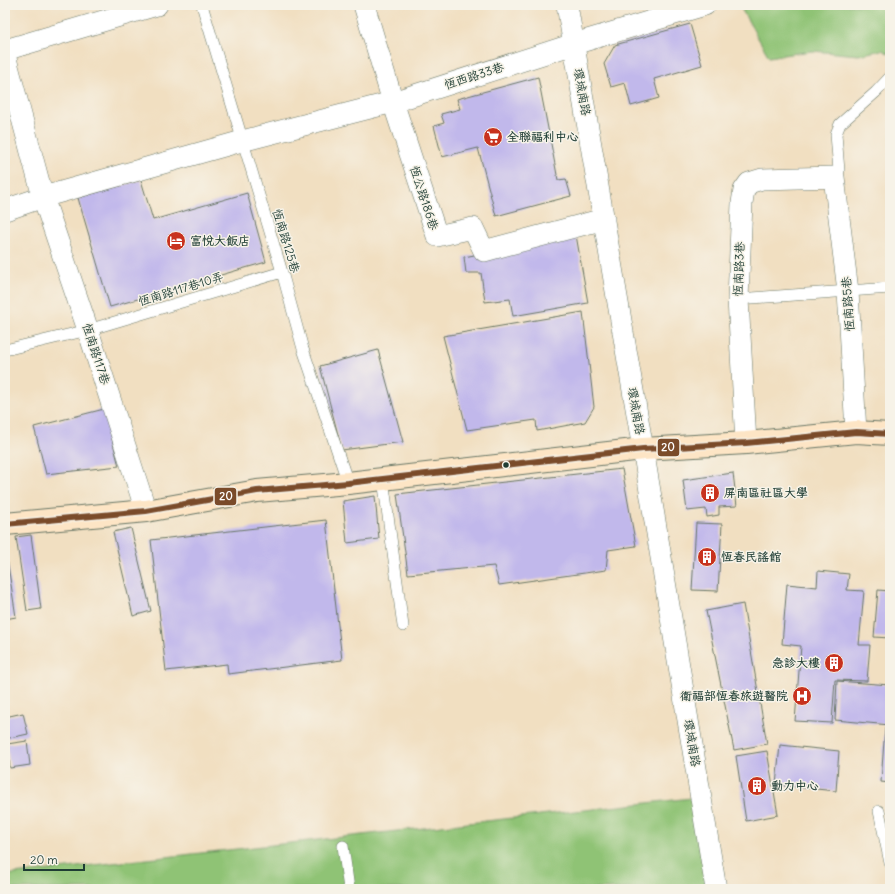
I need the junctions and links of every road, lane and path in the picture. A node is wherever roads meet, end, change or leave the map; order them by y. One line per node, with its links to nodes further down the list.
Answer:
1 (157, 5): 7 (street)
2 (202, 5): 11 (lane, 恆南路125巷)
3 (364, 5): 10 (street, 恆公路186巷)
4 (567, 5): 6 (street, 環城南路)
5 (705, 5): 6 (street, 恆西路33巷)
6 (574, 44): 10 (street, 恆西路33巷); 15 (street, 環城南路)
7 (5, 50)
8 (5, 56): 13 (street, 恆南路117巷)
9 (890, 77): 12 (lane)
10 (393, 102): 11 (street, 恆西路33巷); 15 (street, 恆公路186巷)
11 (242, 141): 13 (street); 16 (lane, 恆南路125巷)
12 (834, 177): 18 (street, 恆南路5巷); 19 (street, 恆南路3巷)
13 (44, 197): 14 (street); 20 (street, 恆南路117巷)
14 (5, 210)
15 (604, 219): 25 (street, 環城南路)
16 (282, 272): 20 (lane, 恆南路117巷10弄); 27 (lane, 恆南路125巷)
17 (890, 288): 18 (lane)
18 (848, 291): 19 (lane); 22 (street, 恆南路5巷)
19 (738, 299): 24 (street, 恆南路3巷)
20 (88, 330): 21 (lane, 恆南路117巷10弄); 28 (street, 恆南路117巷)
21 (5, 350)
22 (856, 432): 23 (street); 24 (street)
23 (890, 434)
24 (746, 443): 25 (street)
25 (643, 449): 26 (street); 35 (street, 環城南路)
26 (383, 479): 27 (street); 30 (lane)
27 (348, 483): 28 (street)
28 (146, 511): 29 (street)
29 (5, 524)
30 (403, 626)
31 (879, 810): 33 (lane)
32 (343, 846): 34 (lane)
33 (890, 863)
34 (349, 889)
35 (716, 889)

